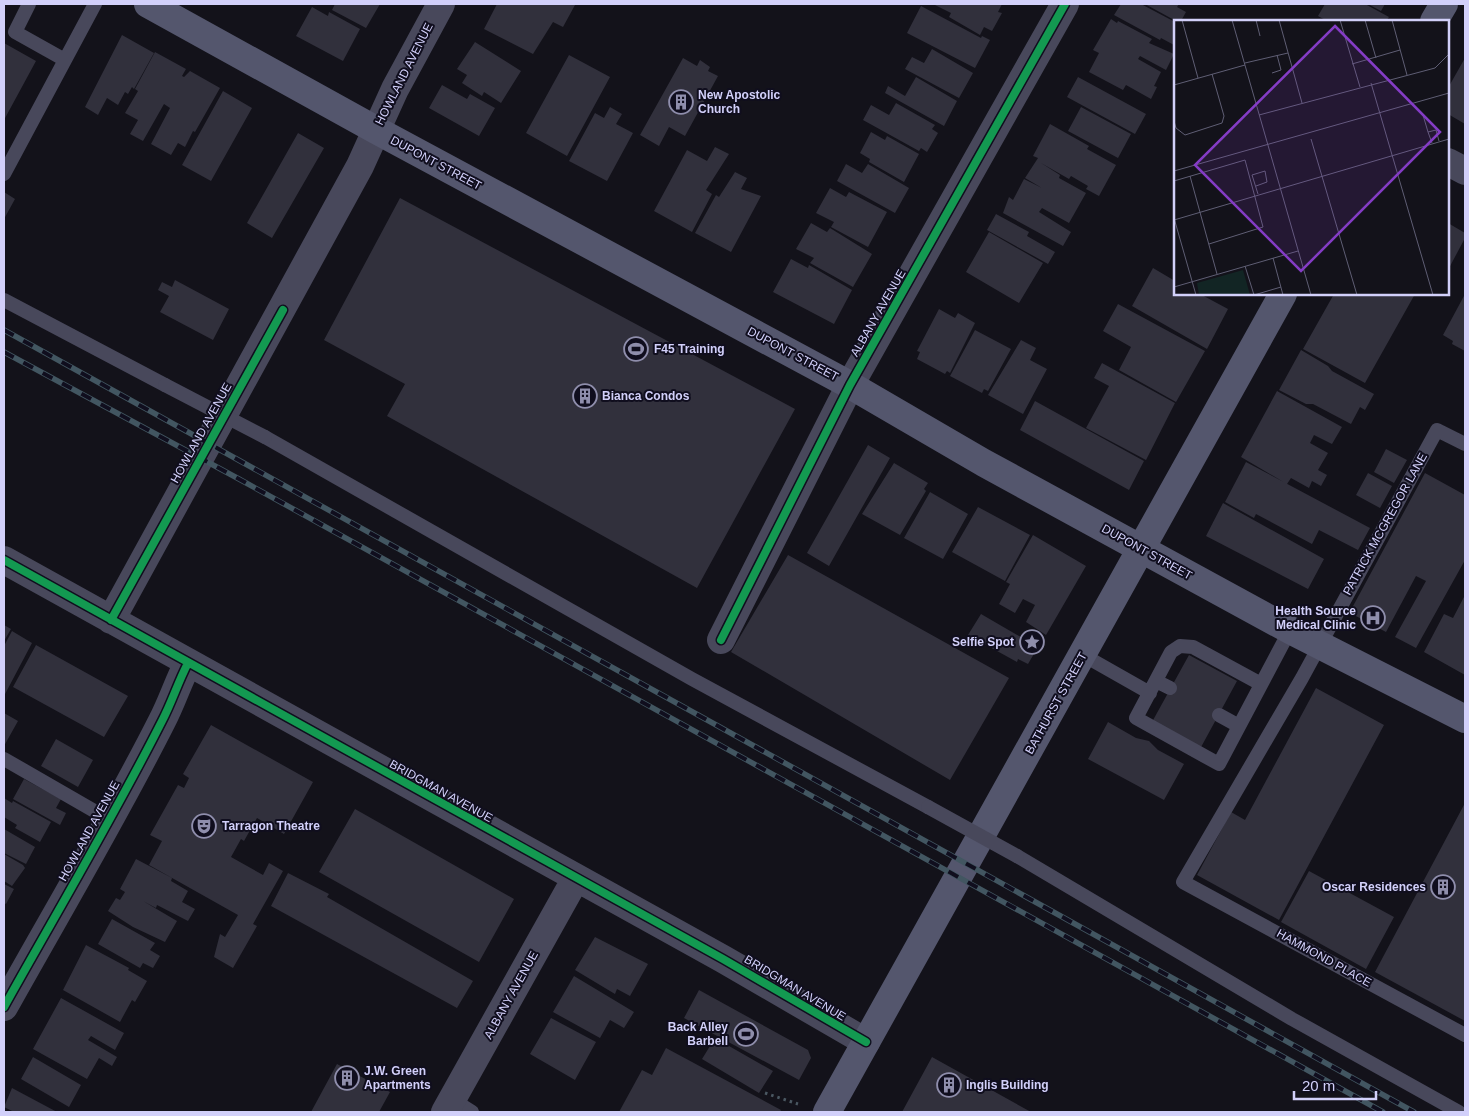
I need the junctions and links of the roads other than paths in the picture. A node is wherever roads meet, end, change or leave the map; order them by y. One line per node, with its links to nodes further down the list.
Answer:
1 (29, 4): 8 (lane)
2 (95, 4): 8 (lane)
3 (148, 4): 9 (main road, DUPONT STREET)
4 (441, 4): 9 (street, HOWLAND AVENUE)
5 (1065, 4): 15 (street, ALBANY AVENUE)
6 (1444, 4): 7 (main road)
7 (1435, 20)
8 (65, 60): 12 (lane)
9 (376, 130): 15 (main road, DUPONT STREET); 19 (street, HOWLAND AVENUE)
10 (1449, 163): 11 (street)
11 (1465, 171)
12 (4, 174)
13 (1282, 295): 17 (main road, BATHURST STREET)
14 (4, 300): 40 (lane, bridge)
15 (850, 385): 17 (main road, DUPONT STREET); 21 (street, ALBANY AVENUE)
16 (1465, 444): 22 (lane, PATRICK MCGREGOR LANE)
17 (1142, 549): 20 (main road, DUPONT STREET); 23 (main road, BATHURST STREET)
18 (4, 560): 19 (street, BRIDGMAN AVENUE)
19 (111, 620): 24 (street, BRIDGMAN AVENUE)
20 (1290, 630): 22 (main road, DUPONT STREET); 25 (lane)
21 (721, 640)
22 (1320, 646): 29 (main road, DUPONT STREET); 34 (lane, PATRICK MCGREGOR LANE)
23 (1082, 655): 26 (lane); 37 (main road, BATHURST STREET)
24 (188, 663): 32 (street, HOWLAND AVENUE); 33 (street, BRIDGMAN AVENUE)
25 (1261, 684): 26 (lane); 30 (lane)
26 (1153, 687): 27 (lane); 30 (lane)
27 (1170, 688)
28 (1219, 715): 30 (lane)
29 (1465, 718)
30 (1239, 726)
31 (4, 759): 32 (lane)
32 (110, 820): 35 (street, HOWLAND AVENUE)
33 (576, 878): 37 (street, BRIDGMAN AVENUE); 38 (street, ALBANY AVENUE)
34 (1183, 882): 36 (lane, HAMMOND PLACE)
35 (4, 1007)
36 (1465, 1035)
37 (866, 1042): 39 (main road, BATHURST STREET)
38 (457, 1108)
39 (827, 1112)
40 (1459, 1112)

